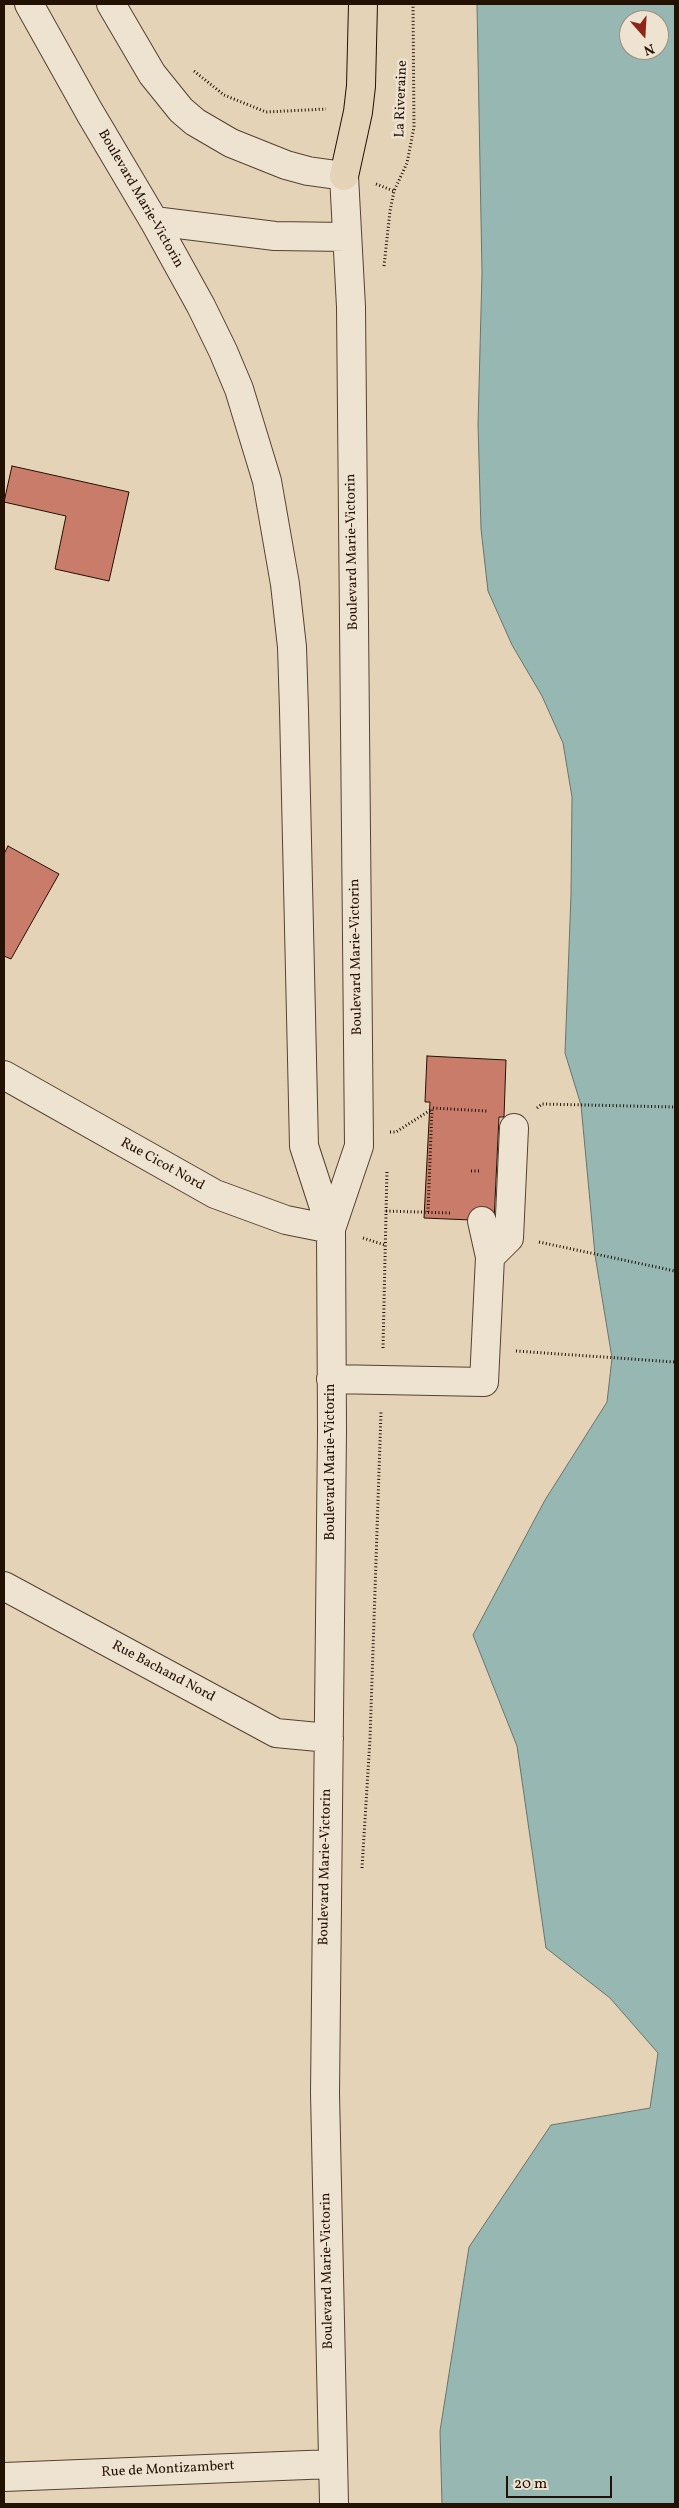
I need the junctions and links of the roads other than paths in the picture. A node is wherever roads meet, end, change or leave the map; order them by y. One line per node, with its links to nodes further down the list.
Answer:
1 (30, 4): 5 (street, Boulevard Marie-Victorin)
2 (111, 4): 4 (street)
3 (363, 4): 4 (highway)
4 (344, 176): 6 (street, Boulevard Marie-Victorin)
5 (154, 221): 6 (street); 10 (street, Boulevard Marie-Victorin)
6 (346, 237): 10 (street, Boulevard Marie-Victorin)
7 (4, 1075): 10 (street, Rue Cicot Nord)
8 (514, 1128): 11 (street)
9 (482, 1221): 11 (street)
10 (331, 1229): 12 (street, Boulevard Marie-Victorin)
11 (490, 1257): 12 (street)
12 (331, 1379): 14 (street, Boulevard Marie-Victorin)
13 (4, 1586): 14 (street, Rue Bachand Nord)
14 (329, 1738): 15 (street, Boulevard Marie-Victorin)
15 (332, 2464): 16 (street, Rue de Montizambert); 17 (street, Boulevard Marie-Victorin)
16 (4, 2477)
17 (334, 2504)

